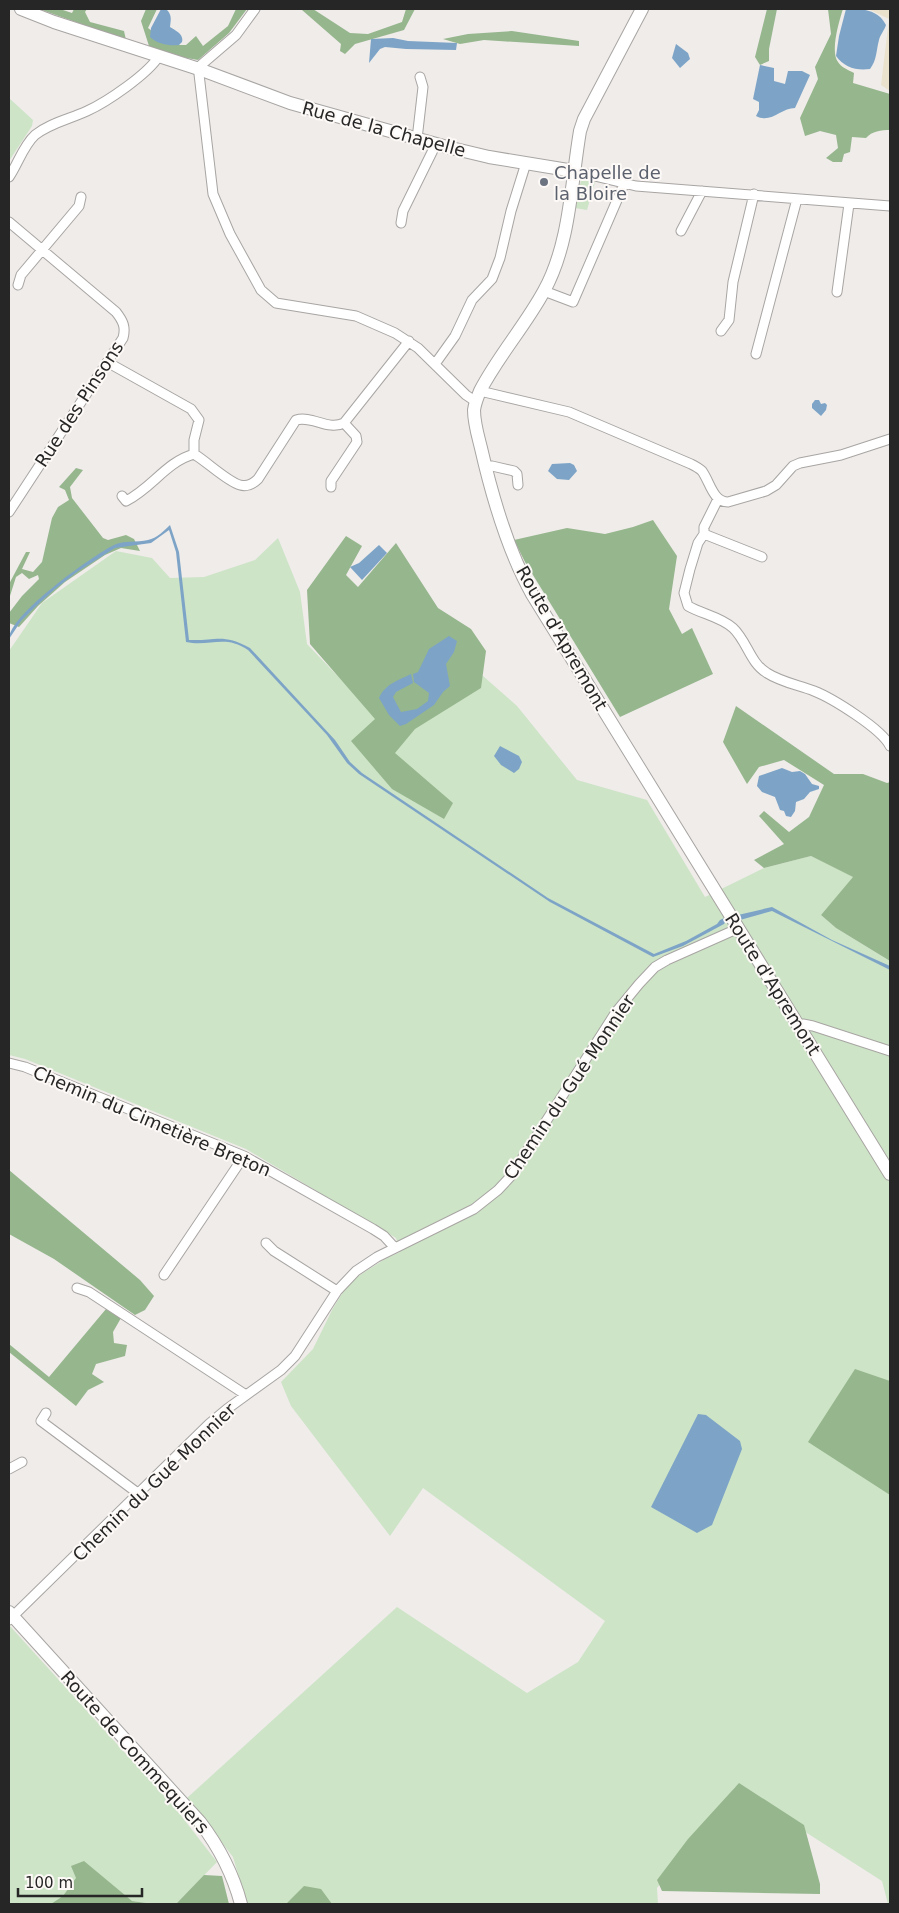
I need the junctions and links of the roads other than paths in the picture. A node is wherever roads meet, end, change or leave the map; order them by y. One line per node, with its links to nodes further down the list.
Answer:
1 (21, 9): 4 (street, Rue de la Chapelle)
2 (255, 9): 5 (street)
3 (642, 9): 10 (street)
4 (160, 56): 5 (street, Rue de la Chapelle); 11 (street)
5 (199, 69): 7 (street, Rue de la Chapelle); 27 (street)
6 (420, 77): 7 (street)
7 (416, 139): 8 (street, Rue de la Chapelle)
8 (436, 144): 9 (street, Rue de la Chapelle); 20 (street)
9 (526, 163): 10 (street, Rue de la Chapelle); 30 (street)
10 (574, 171): 12 (street); 24 (street)
11 (9, 177)
12 (624, 184): 13 (street); 24 (street)
13 (702, 192): 14 (street); 21 (street)
14 (754, 194): 16 (street); 26 (street)
15 (81, 197): 22 (street)
16 (797, 199): 17 (street); 28 (street)
17 (848, 204): 18 (street); 25 (street)
18 (890, 206)
19 (9, 222): 22 (street, Rue des Pinsons)
20 (401, 223)
21 (681, 231)
22 (42, 250): 23 (street); 29 (street, Rue des Pinsons)
23 (18, 285)
24 (544, 291): 31 (street)
25 (837, 292)
26 (721, 330)
27 (409, 341): 30 (street); 32 (street)
28 (756, 354)
29 (107, 362): 34 (street); 40 (street, Rue des Pinsons)
30 (435, 364): 31 (street)
31 (478, 396): 35 (street, Route d'Apremont); 39 (street)
32 (344, 423): 34 (street); 37 (street)
33 (890, 439): 39 (street)
34 (194, 454): 38 (street)
35 (485, 466): 36 (street); 44 (street, Route d'Apremont)
36 (518, 485)
37 (331, 487)
38 (122, 496)
39 (718, 499): 41 (street)
40 (10, 507)
41 (704, 534): 42 (street); 43 (street)
42 (762, 557)
43 (890, 746)
44 (739, 928): 45 (street, Route d'Apremont); 51 (street, Chemin du Gué Monnier)
45 (799, 1026): 46 (street); 49 (street, Route d'Apremont)
46 (890, 1051)
47 (9, 1063): 48 (street, Chemin du Cimetière Breton)
48 (244, 1156): 51 (street, Chemin du Cimetière Breton); 52 (street)
49 (890, 1174)
50 (266, 1242): 54 (street)
51 (395, 1248): 54 (street, Chemin du Gué Monnier)
52 (164, 1275)
53 (77, 1288): 55 (street)
54 (337, 1291): 55 (street, Chemin du Gué Monnier)
55 (246, 1395): 59 (street, Chemin du Gué Monnier)
56 (46, 1414): 59 (street)
57 (22, 1462): 58 (street)
58 (9, 1469)
59 (139, 1494): 60 (street, Chemin du Gué Monnier)
60 (10, 1616): 61 (street, Route de Commequiers)
61 (241, 1904)

